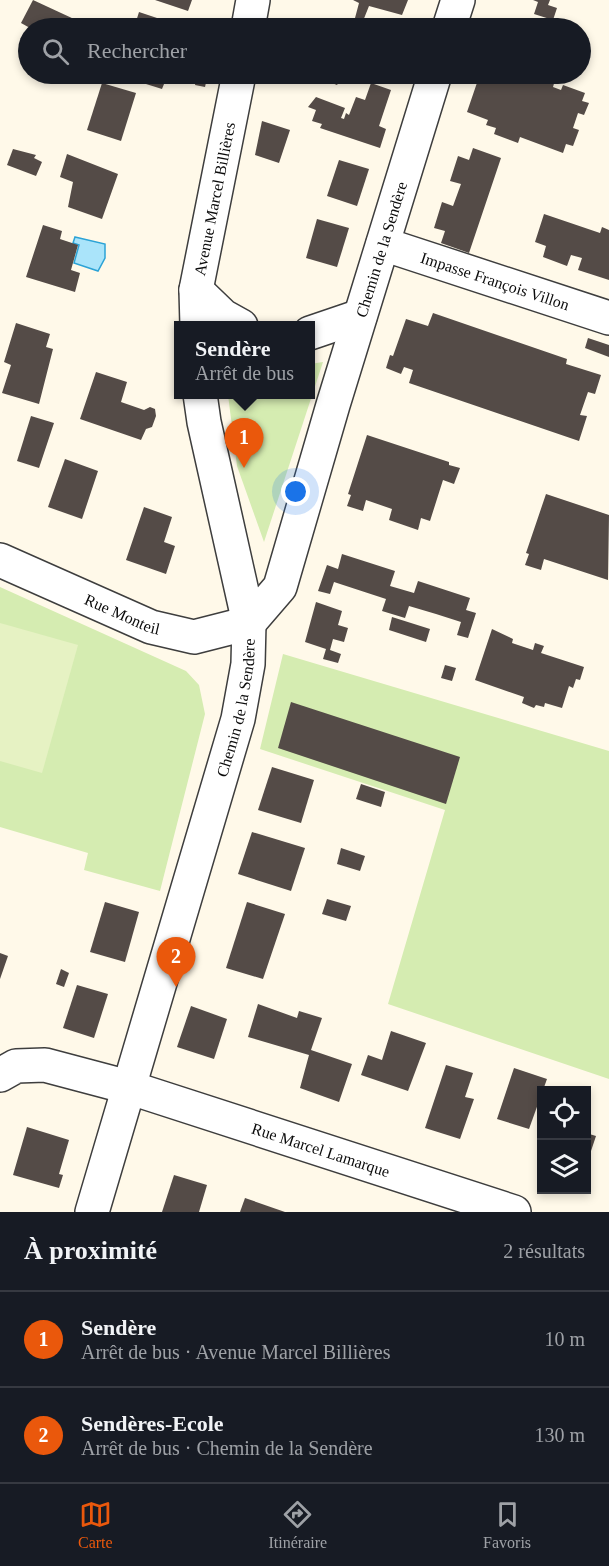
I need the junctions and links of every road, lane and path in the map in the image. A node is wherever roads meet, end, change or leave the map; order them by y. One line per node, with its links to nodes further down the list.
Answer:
1 (253, 0): 3 (street)
2 (458, 0): 4 (street)
3 (250, 18)
4 (452, 18)
5 (237, 84): 8 (street, Avenue Marcel Billières)
6 (432, 84): 7 (street, Chemin de la Sendère)
7 (383, 244): 9 (street, Chemin de la Sendère); 10 (street, Impasse François Villon)
8 (196, 290): 11 (street, Avenue Marcel Billières); 12 (street)
9 (360, 316): 13 (street); 16 (street, Chemin de la Sendère)
10 (609, 318)
11 (196, 321)
12 (232, 321)
13 (315, 331)
14 (201, 399): 16 (street)
15 (0, 560): 16 (street, Rue Monteil)
16 (249, 623): 18 (street, Chemin de la Sendère)
17 (0, 1075): 18 (street, Rue Marcel Lamarque)
18 (128, 1086): 19 (street, Rue Marcel Lamarque); 20 (street, Chemin de la Sendère)
19 (440, 1201): 21 (street, Rue Marcel Lamarque)
20 (92, 1212)
21 (514, 1212)

